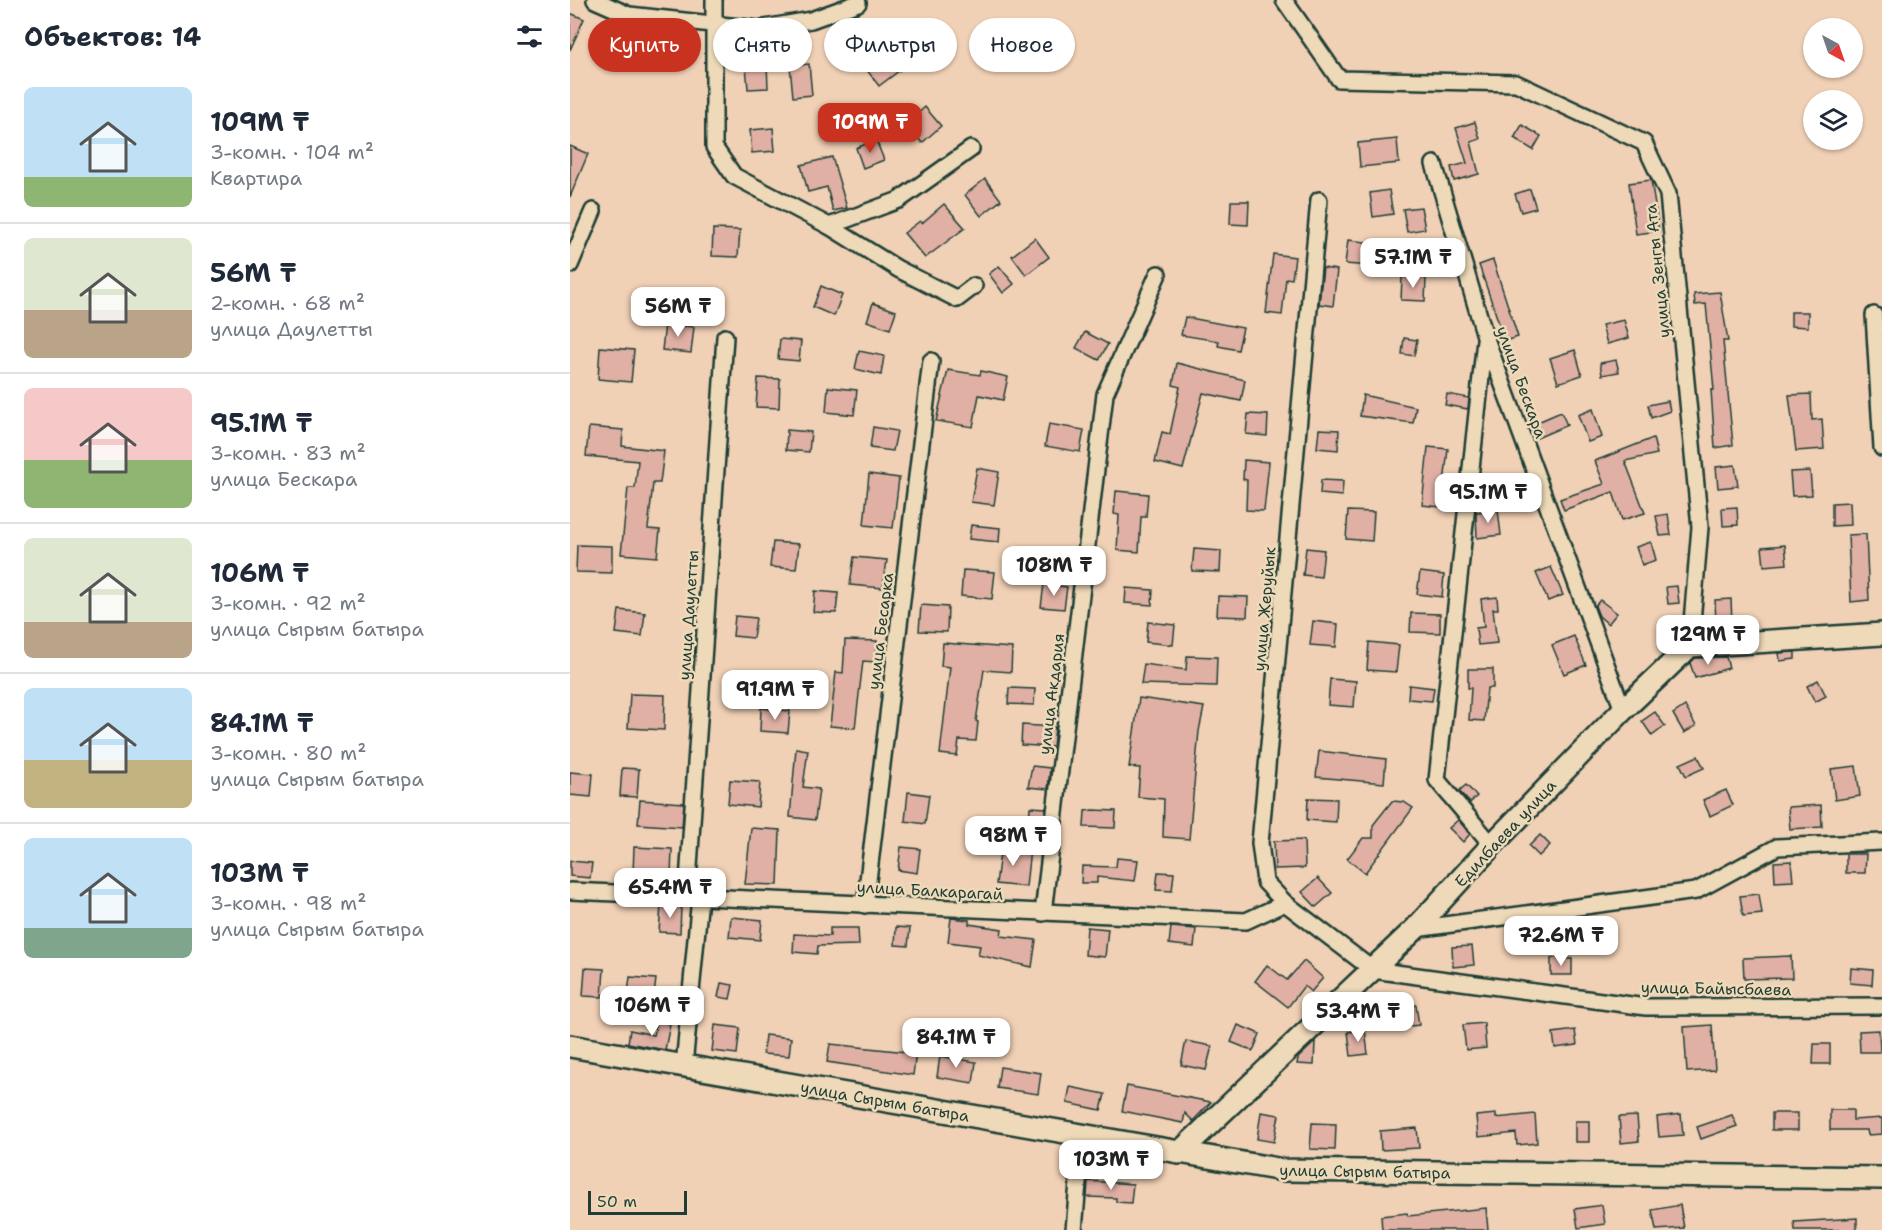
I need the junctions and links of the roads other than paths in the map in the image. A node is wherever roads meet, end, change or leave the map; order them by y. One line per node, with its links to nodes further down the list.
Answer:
1 (595, 0): 5 (street)
2 (714, 0): 5 (street)
3 (1288, 1): 20 (street, улица Зенгы Ата)
4 (858, 3): 5 (street)
5 (712, 24): 10 (street)
6 (971, 150): 10 (street)
7 (1434, 164): 15 (street, улица Бескара)
8 (1319, 200): 26 (street, улица Жеруйык)
9 (593, 212): 11 (street)
10 (830, 226): 13 (street)
11 (570, 265)
12 (1158, 274): 28 (street, улица Акдария)
13 (974, 286)
14 (1874, 315): 18 (street)
15 (1485, 336): 21 (street, улица Бескара); 23 (street)
16 (725, 337): 25 (street, улица Даулетты)
17 (931, 361): 27 (street, улица Бесарка)
18 (1882, 448)
19 (1882, 634): 20 (street)
20 (1690, 646): 21 (street, Едилбаева улица)
21 (1623, 710): 23 (street, Едилбаева улица)
22 (1882, 842): 29 (street)
23 (1492, 845): 29 (street, Едилбаева улица)
24 (570, 891): 25 (street, улица Балкарагай)
25 (693, 896): 27 (street, улица Балкарагай); 33 (street, улица Даулетты)
26 (1285, 903): 28 (street, улица Балкарагай); 30 (street, улица Жеруйык)
27 (865, 905): 28 (street, улица Балкарагай)
28 (1043, 913)
29 (1415, 929): 30 (street, Едилбаева улица)
30 (1373, 970): 31 (street, улица Байысбаева); 35 (street, Едилбаева улица)
31 (1882, 1006)
32 (570, 1046): 33 (street, улица Сырым батыра)
33 (684, 1066): 34 (street, улица Сырым батыра)
34 (1082, 1136): 35 (street, улица Сырым батыра); 37 (street)
35 (1179, 1153): 36 (street, улица Сырым батыра)
36 (1882, 1178)
37 (1074, 1230)

